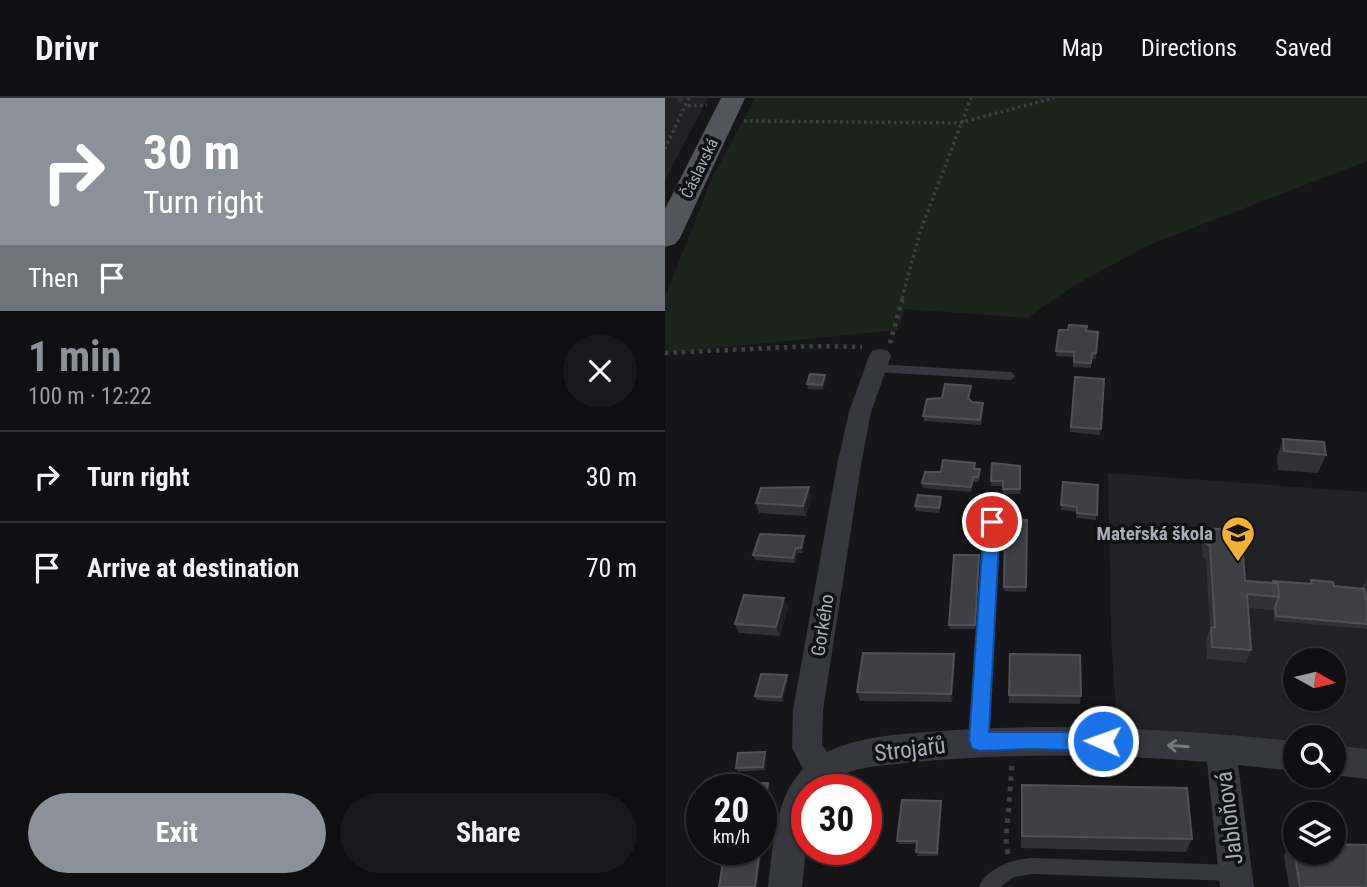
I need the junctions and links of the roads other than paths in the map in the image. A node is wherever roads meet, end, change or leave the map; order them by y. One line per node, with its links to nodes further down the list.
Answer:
1 (721, 108): 2 (main road, Čáslavská)
2 (665, 238)
3 (878, 362): 4 (lane); 11 (street, Gorkého)
4 (1011, 376)
5 (992, 522): 6 (lane)
6 (979, 741): 7 (street, Strojařů, one-way to 6); 11 (street, Strojařů)
7 (1221, 749): 8 (street, Strojařů); 12 (street, Jabloňová)
8 (1283, 755)
9 (1346, 762): 10 (street)
10 (1367, 764)
11 (822, 772): 13 (street)
12 (1236, 880): 14 (lane)
13 (785, 887)
14 (987, 887)

